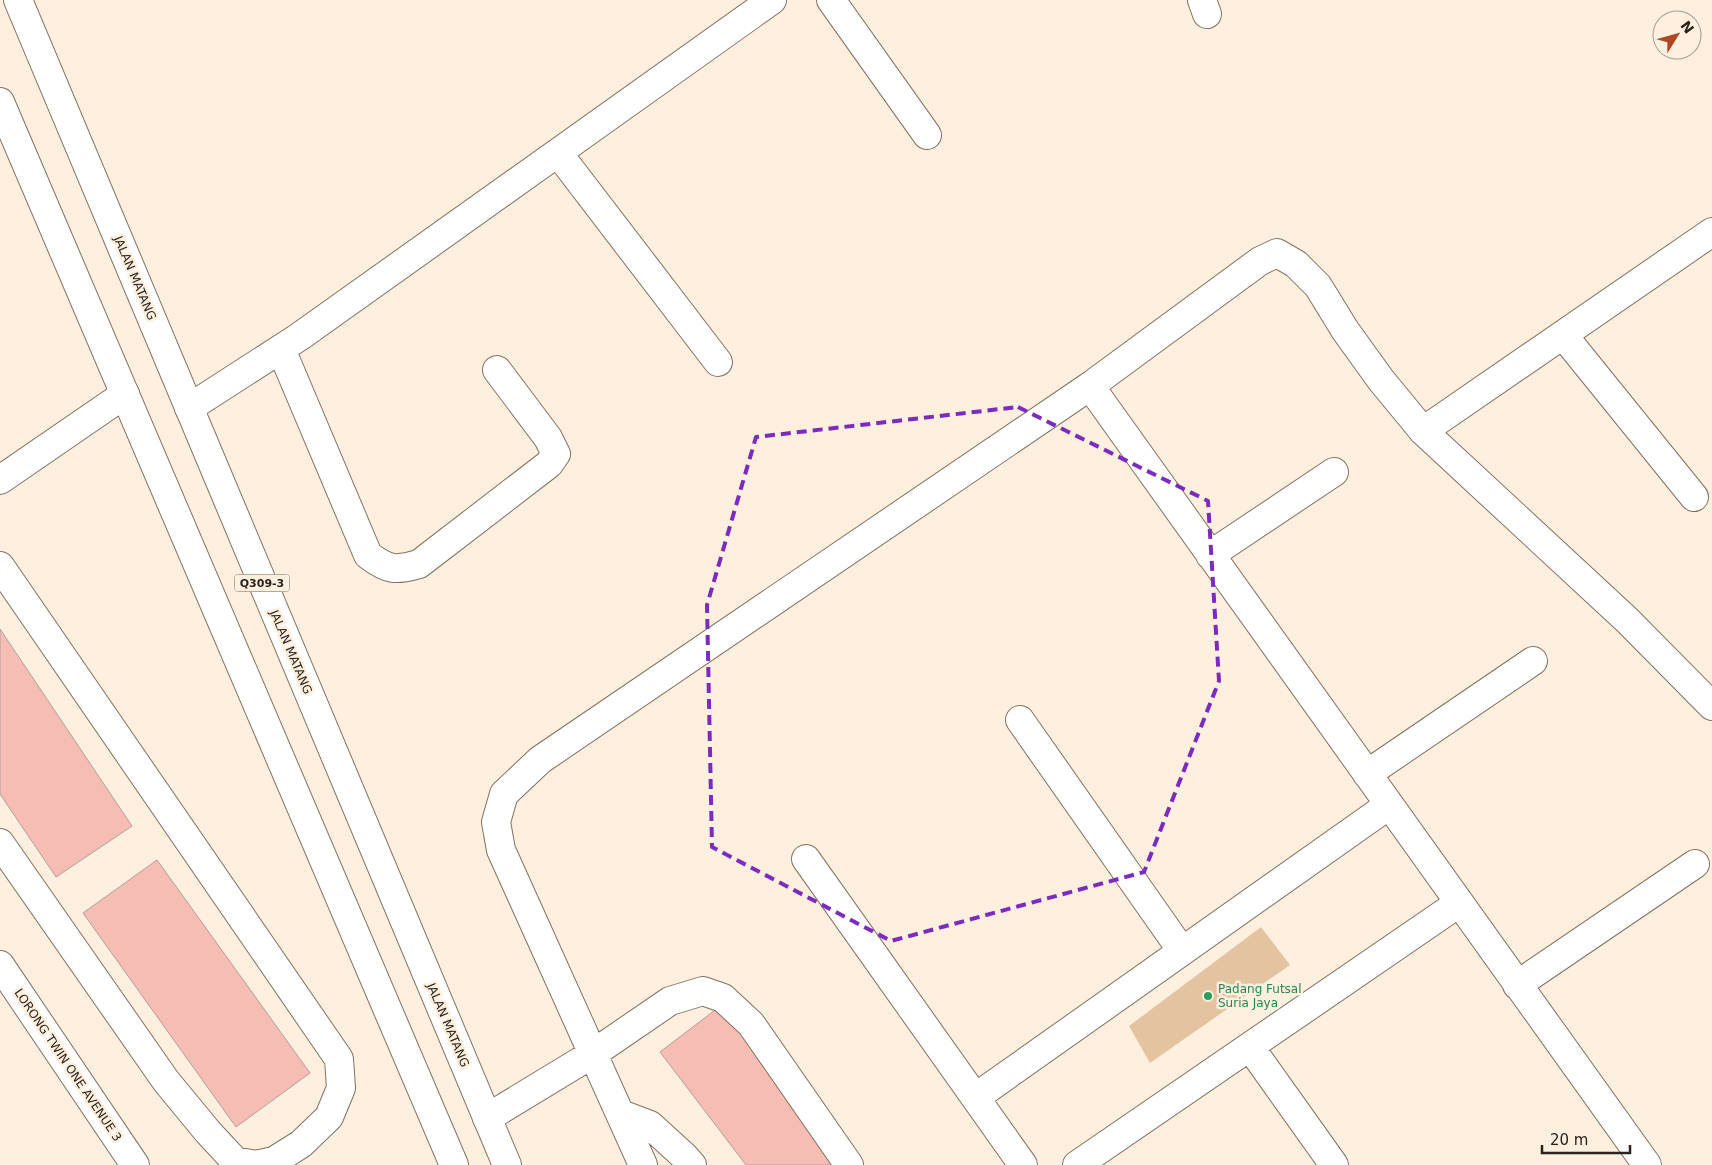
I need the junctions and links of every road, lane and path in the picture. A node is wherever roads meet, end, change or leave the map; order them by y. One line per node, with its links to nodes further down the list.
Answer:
1 (18, 0): 14 (street, JALAN MATANG / Q309-3)
2 (772, 0): 6 (street)
3 (831, 0): 5 (street)
4 (0, 102): 13 (street)
5 (927, 135)
6 (558, 153): 9 (street); 10 (street)
7 (1710, 239): 8 (street)
8 (1563, 335): 15 (street); 18 (street)
9 (281, 349): 11 (street); 14 (street)
10 (718, 362)
11 (497, 370)
12 (1090, 386): 15 (street); 19 (street); 34 (street)
13 (125, 394): 17 (street); 39 (street)
14 (189, 408): 37 (street, JALAN MATANG / Q309-3)
15 (1423, 431): 22 (street)
16 (1334, 472): 19 (street)
17 (0, 480)
18 (1694, 497)
19 (1210, 554): 24 (street)
20 (0, 566): 26 (street)
21 (1533, 661): 24 (street)
22 (1712, 706)
23 (1020, 720): 30 (street)
24 (1367, 774): 25 (street)
25 (1389, 805): 29 (street); 30 (street)
26 (0, 843)
27 (806, 859): 35 (street)
28 (1695, 864): 32 (street)
29 (1459, 903): 32 (street); 33 (street)
30 (1182, 951): 35 (street)
31 (0, 965): 38 (street, LORONG TWIN ONE AVENUE 3)
32 (1517, 985): 47 (street)
33 (1250, 1047): 45 (street); 46 (street)
34 (594, 1053): 36 (street); 37 (street); 43 (street)
35 (976, 1097): 44 (street)
36 (621, 1114): 41 (street); 42 (street)
37 (487, 1118): 40 (street, JALAN MATANG / Q309-3)
38 (135, 1165)
39 (454, 1165)
40 (507, 1165)
41 (643, 1165)
42 (692, 1165)
43 (849, 1165)
44 (1023, 1165)
45 (1077, 1165)
46 (1334, 1165)
47 (1646, 1165)

